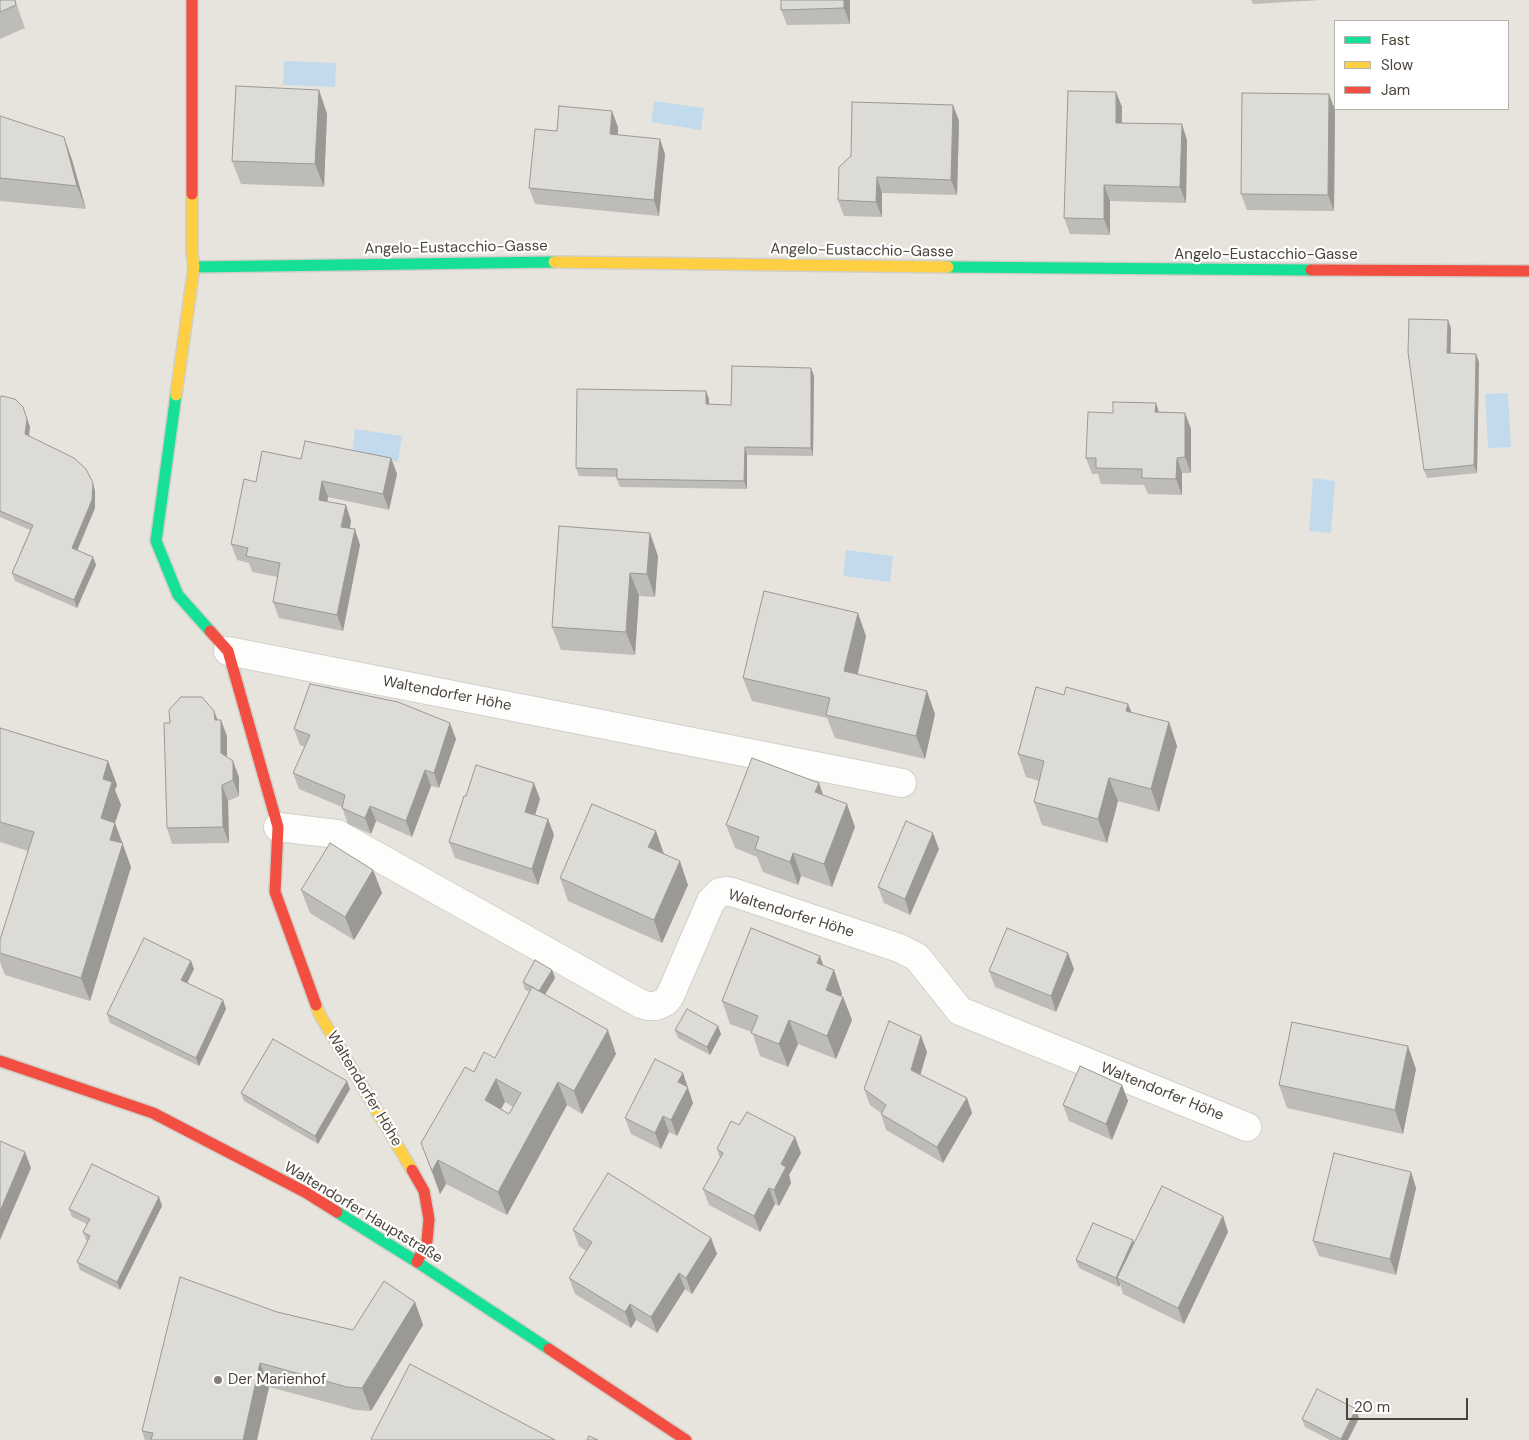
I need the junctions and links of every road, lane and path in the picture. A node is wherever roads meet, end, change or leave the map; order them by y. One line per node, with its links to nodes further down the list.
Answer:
1 (192, 0): 2 (street)
2 (194, 267): 3 (street, Angelo-Eustacchio-Gasse); 4 (street, Waltendorfer Höhe)
3 (1529, 271)
4 (228, 651): 5 (street, Waltendorfer Höhe); 6 (street, Waltendorfer Höhe)
5 (902, 783)
6 (278, 827): 8 (street, Waltendorfer Höhe); 9 (street, Waltendorfer Höhe)
7 (0, 1061): 9 (street, Waltendorfer Hauptstraße)
8 (1247, 1127)
9 (417, 1262): 10 (street, Waltendorfer Hauptstraße)
10 (686, 1440)

